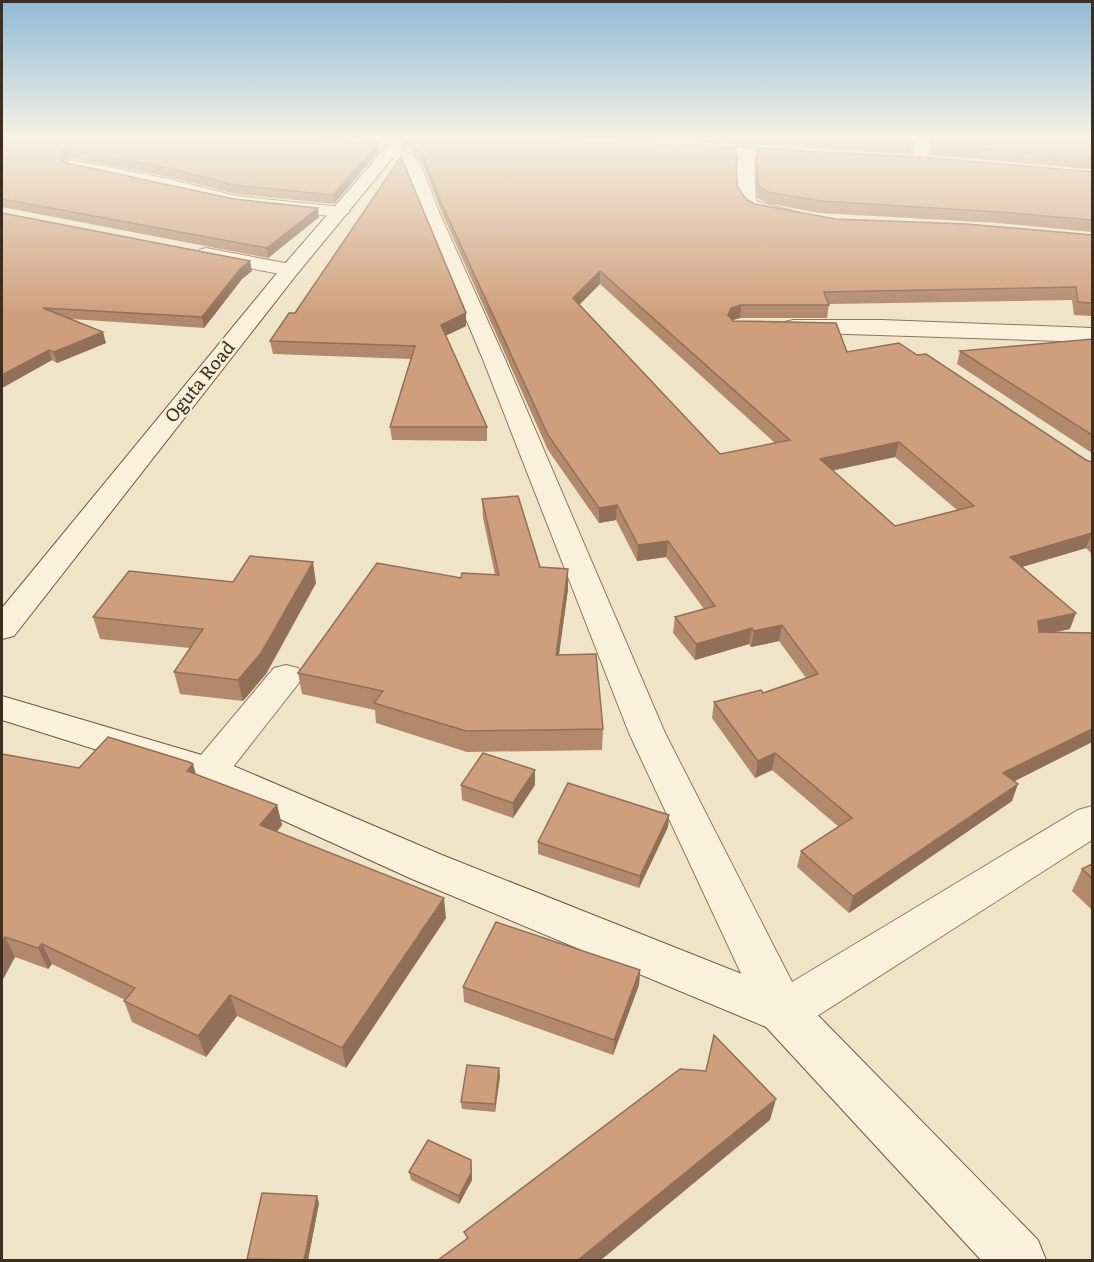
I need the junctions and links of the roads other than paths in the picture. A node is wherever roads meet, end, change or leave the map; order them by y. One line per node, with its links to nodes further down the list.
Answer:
1 (220, 197): 5 (street)
2 (352, 197): 5 (street, Oguta Road)
3 (425, 197): 18 (street)
4 (745, 197): 6 (street)
5 (341, 212): 8 (street, Oguta Road)
6 (802, 218)
7 (189, 251): 8 (street)
8 (290, 270): 13 (street, Oguta Road)
9 (776, 327): 10 (street)
10 (882, 327): 11 (street); 12 (street)
11 (1092, 335)
12 (920, 353)
13 (2, 629)
14 (286, 676): 16 (street)
15 (2, 708): 16 (street)
16 (209, 771): 18 (street)
17 (1092, 821): 18 (street)
18 (783, 1012): 19 (street)
19 (1018, 1260)

